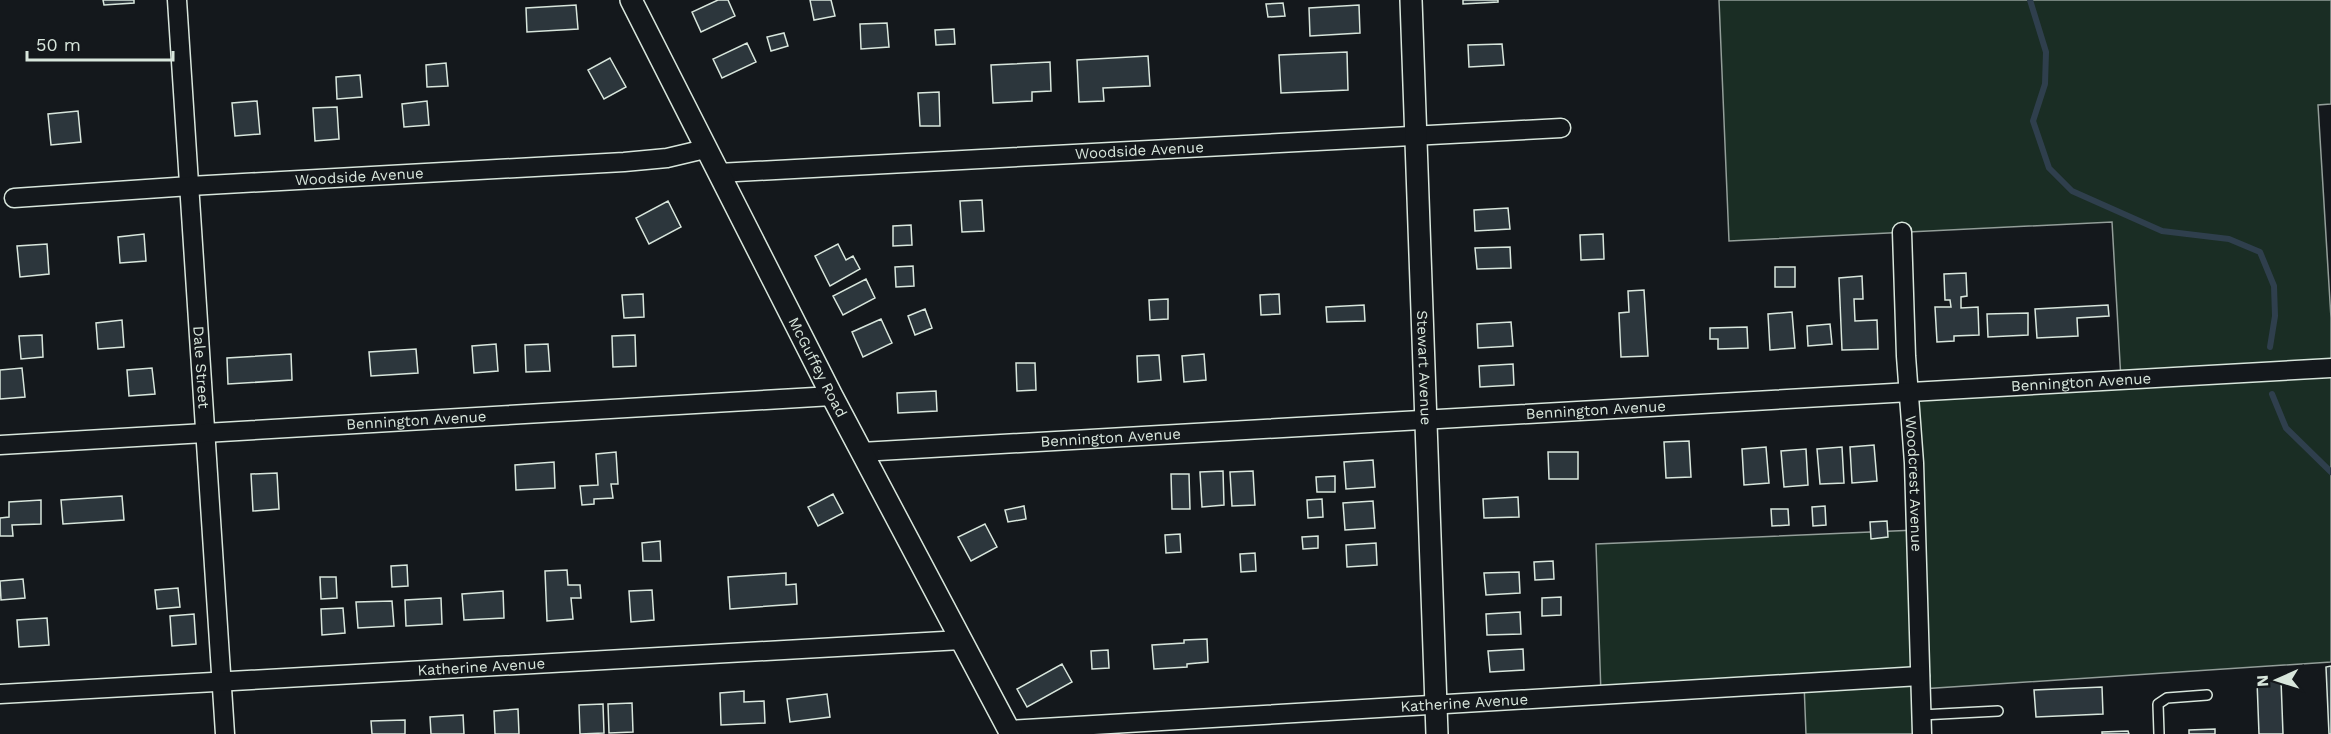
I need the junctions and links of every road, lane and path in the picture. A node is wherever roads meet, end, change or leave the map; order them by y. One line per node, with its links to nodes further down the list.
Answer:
1 (177, 0): 8 (street, Dale Street)
2 (631, 0): 6 (street, McGuffey Road)
3 (1411, 0): 5 (street, Stewart Avenue)
4 (1561, 128): 5 (street, Woodside Avenue)
5 (1416, 134): 7 (street, Woodside Avenue); 14 (street, Stewart Avenue)
6 (705, 150): 7 (street, McGuffey Road); 8 (street, Woodside Avenue)
7 (718, 173): 13 (street, McGuffey Road)
8 (190, 186): 9 (street, Woodside Avenue); 15 (street, Dale Street)
9 (14, 198)
10 (1902, 232): 12 (street, Woodcrest Avenue)
11 (2331, 368): 12 (street, Bennington Avenue)
12 (1910, 392): 14 (street, Bennington Avenue); 19 (street, Woodcrest Avenue)
13 (832, 396): 15 (street, Bennington Avenue); 17 (street, McGuffey Road)
14 (1426, 420): 17 (street, Bennington Avenue); 23 (street, Stewart Avenue)
15 (205, 433): 16 (street, Bennington Avenue); 20 (street, Dale Street)
16 (0, 445)
17 (861, 452): 18 (street, McGuffey Road)
18 (961, 640): 20 (street, Katherine Avenue); 26 (street, McGuffey Road)
19 (1920, 676): 23 (street, Katherine Avenue); 25 (street, Woodcrest Avenue)
20 (221, 682): 21 (street, Katherine Avenue); 27 (street, Dale Street)
21 (0, 694)
22 (2207, 695): 30 (lane)
23 (1436, 705): 26 (street, Katherine Avenue); 28 (street, Stewart Avenue)
24 (1998, 711): 25 (lane)
25 (1922, 715): 29 (street, Woodcrest Avenue)
26 (1010, 732)
27 (225, 734)
28 (1437, 734)
29 (1922, 734)
30 (2159, 734)

